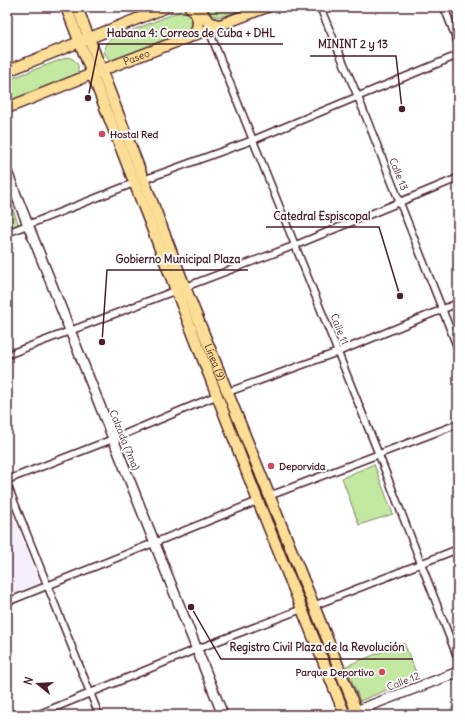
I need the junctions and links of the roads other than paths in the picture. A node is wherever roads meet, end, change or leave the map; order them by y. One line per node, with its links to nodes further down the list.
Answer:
1 (66, 7): 12 (main road, Línea (9))
2 (77, 7): 12 (main road, Línea (9))
3 (167, 7): 12 (main road)
4 (190, 7): 11 (main road)
5 (267, 7): 9 (main road, Paseo)
6 (320, 7): 17 (street, Calle 13)
7 (444, 7): 13 (street)
8 (201, 9): 9 (main road); 10 (street, Calle 11)
9 (221, 25): 10 (main road, Paseo)
10 (208, 30): 11 (main road, Paseo); 19 (street, Calle 11)
11 (190, 37): 16 (main road, Paseo)
12 (85, 40): 15 (main road); 16 (main road, Línea (9))
13 (458, 43)
14 (458, 55): 17 (street)
15 (7, 71)
16 (97, 72): 18 (main road, Paseo); 22 (main road, Línea (9))
17 (358, 97): 19 (street); 23 (street, Calle 13)
18 (7, 108)
19 (253, 140): 22 (street); 26 (street, Calle 11)
20 (7, 172): 24 (main road, Calzada (7ma))
21 (458, 178): 23 (street)
22 (139, 182): 24 (street); 27 (main road, Línea (9))
23 (399, 201): 26 (street); 29 (street, Calle 13)
24 (28, 225): 25 (street); 30 (main road, Calzada (7ma))
25 (7, 233)
26 (296, 244): 27 (street); 32 (street, Calle 11)
27 (181, 289): 30 (street); 34 (main road, Línea (9)); 35 (main road, Línea (9))
28 (458, 303): 29 (street)
29 (443, 310): 31 (street, Calle 13); 32 (street)
30 (70, 330): 33 (street); 37 (main road, Calzada (7ma))
31 (458, 349)
32 (338, 352): 34 (street); 38 (street, Calle 11)
33 (7, 355)
34 (228, 392): 41 (main road, Línea (9))
35 (218, 395): 37 (street); 42 (main road, Línea (9))
36 (458, 424): 38 (street)
37 (113, 439): 39 (street); 43 (main road, Calzada (7ma))
38 (379, 455): 41 (street); 45 (street, Calle 11)
39 (7, 480)
40 (7, 484): 46 (street)
41 (269, 496): 48 (main road, Línea (9))
42 (258, 500): 43 (street); 49 (main road, Línea (9))
43 (154, 543): 46 (street); 50 (main road, Calzada (7ma))
44 (458, 548): 45 (street)
45 (420, 563): 48 (street); 51 (street, Calle 11)
46 (48, 587): 47 (street); 53 (street)
47 (7, 602)
48 (313, 606): 54 (main road, Línea (9))
49 (302, 610): 50 (street); 58 (main road, Línea (9))
50 (197, 649): 53 (street); 57 (main road, Calzada (7ma))
51 (458, 659)
52 (458, 672): 54 (main road, Calle 12)
53 (90, 693): 55 (street); 56 (street)
54 (357, 713): 58 (main road, Calle 12)
55 (38, 715)
56 (98, 715)
57 (223, 715)
58 (345, 715)

